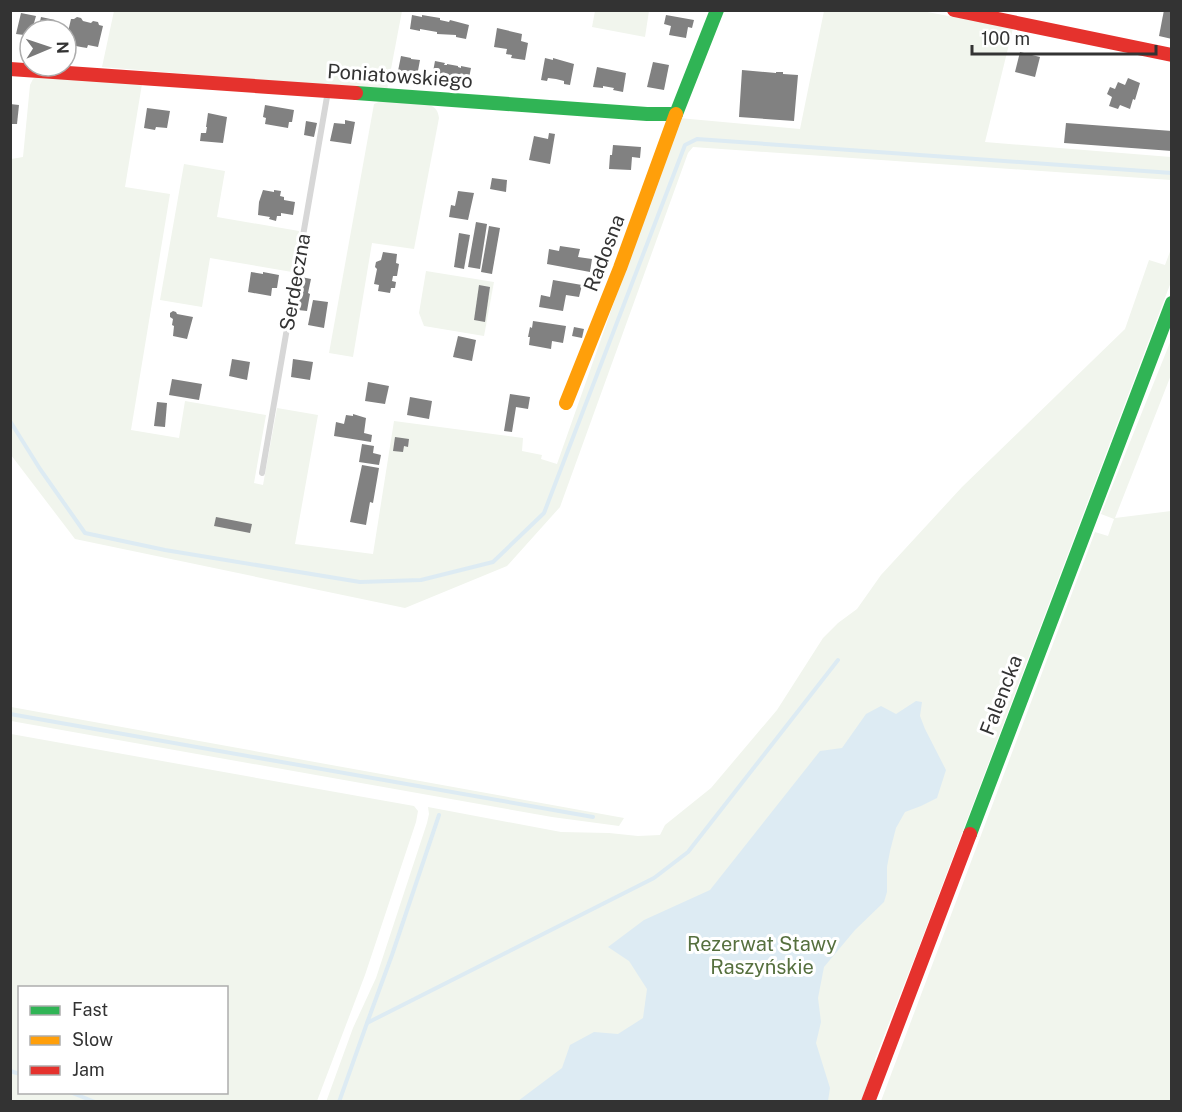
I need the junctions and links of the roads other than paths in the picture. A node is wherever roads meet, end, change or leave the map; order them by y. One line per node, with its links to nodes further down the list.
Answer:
1 (717, 10): 6 (street)
2 (954, 10): 3 (street)
3 (1172, 55)
4 (10, 69): 5 (street, Poniatowskiego)
5 (328, 91): 6 (street, Poniatowskiego); 9 (lane, Serdeczna)
6 (676, 114): 8 (street, Radosna)
7 (1172, 303): 10 (street, Falencka)
8 (566, 403)
9 (262, 473)
10 (868, 1101)

